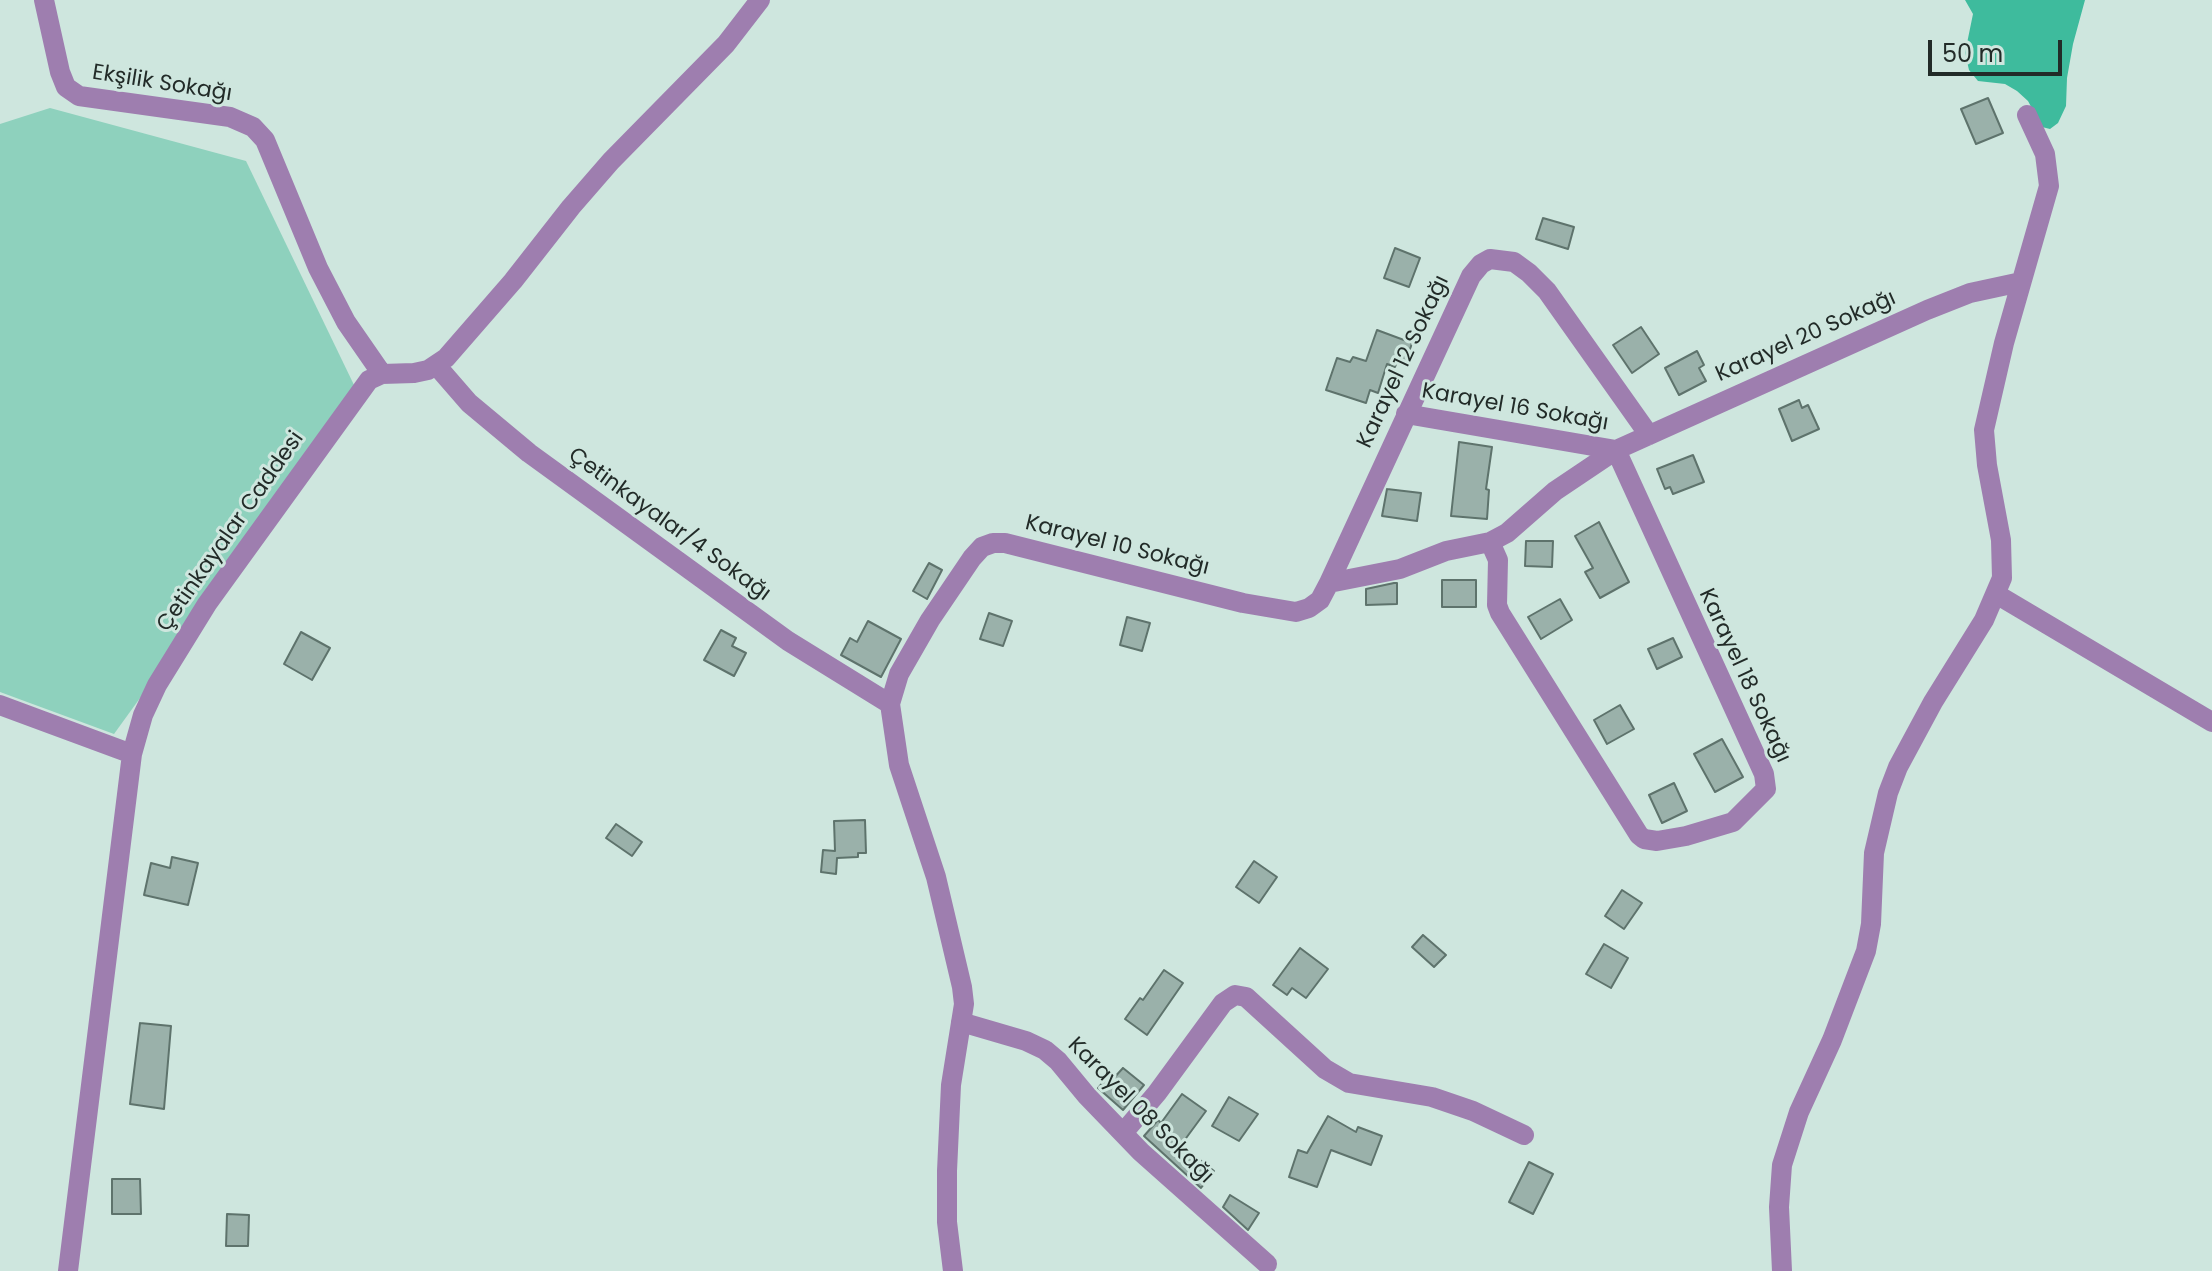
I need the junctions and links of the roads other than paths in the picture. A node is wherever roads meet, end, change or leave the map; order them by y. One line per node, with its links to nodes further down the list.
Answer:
1 (44, 0): 6 (street, Ekşilik Sokağı)
2 (760, 0): 5 (street)
3 (2027, 115): 4 (street)
4 (2021, 282): 8 (street, Karayel 20 Sokağı); 12 (street)
5 (436, 365): 6 (street); 13 (street, Çetinkayalar/4 Sokağı)
6 (382, 374): 16 (street, Çetinkayalar Caddesi)
7 (1406, 414): 8 (street, Karayel 12 Sokağı); 9 (street, Karayel 16 Sokağı); 11 (street, Karayel 12 Sokağı)
8 (1649, 435): 9 (street, Karayel 20 Sokağı)
9 (1616, 450): 10 (street); 10 (street, Karayel 18 Sokağı)
10 (1490, 542): 11 (street)
11 (1329, 583): 13 (street, Karayel 10 Sokağı)
12 (1996, 594): 15 (street); 23 (street)
13 (890, 704): 17 (street, Karayel 10 Sokağı)
14 (0, 705): 16 (street)
15 (2212, 722)
16 (132, 754): 21 (street, Çetinkayalar Caddesi)
17 (961, 1022): 18 (street, Karayel 08 Sokağı); 22 (street, Karayel 10 Sokağı)
18 (1123, 1133): 19 (street); 20 (street, Karayel 08 Sokağı)
19 (1524, 1135)
20 (1267, 1264)
21 (68, 1271)
22 (953, 1271)
23 (1782, 1271)

